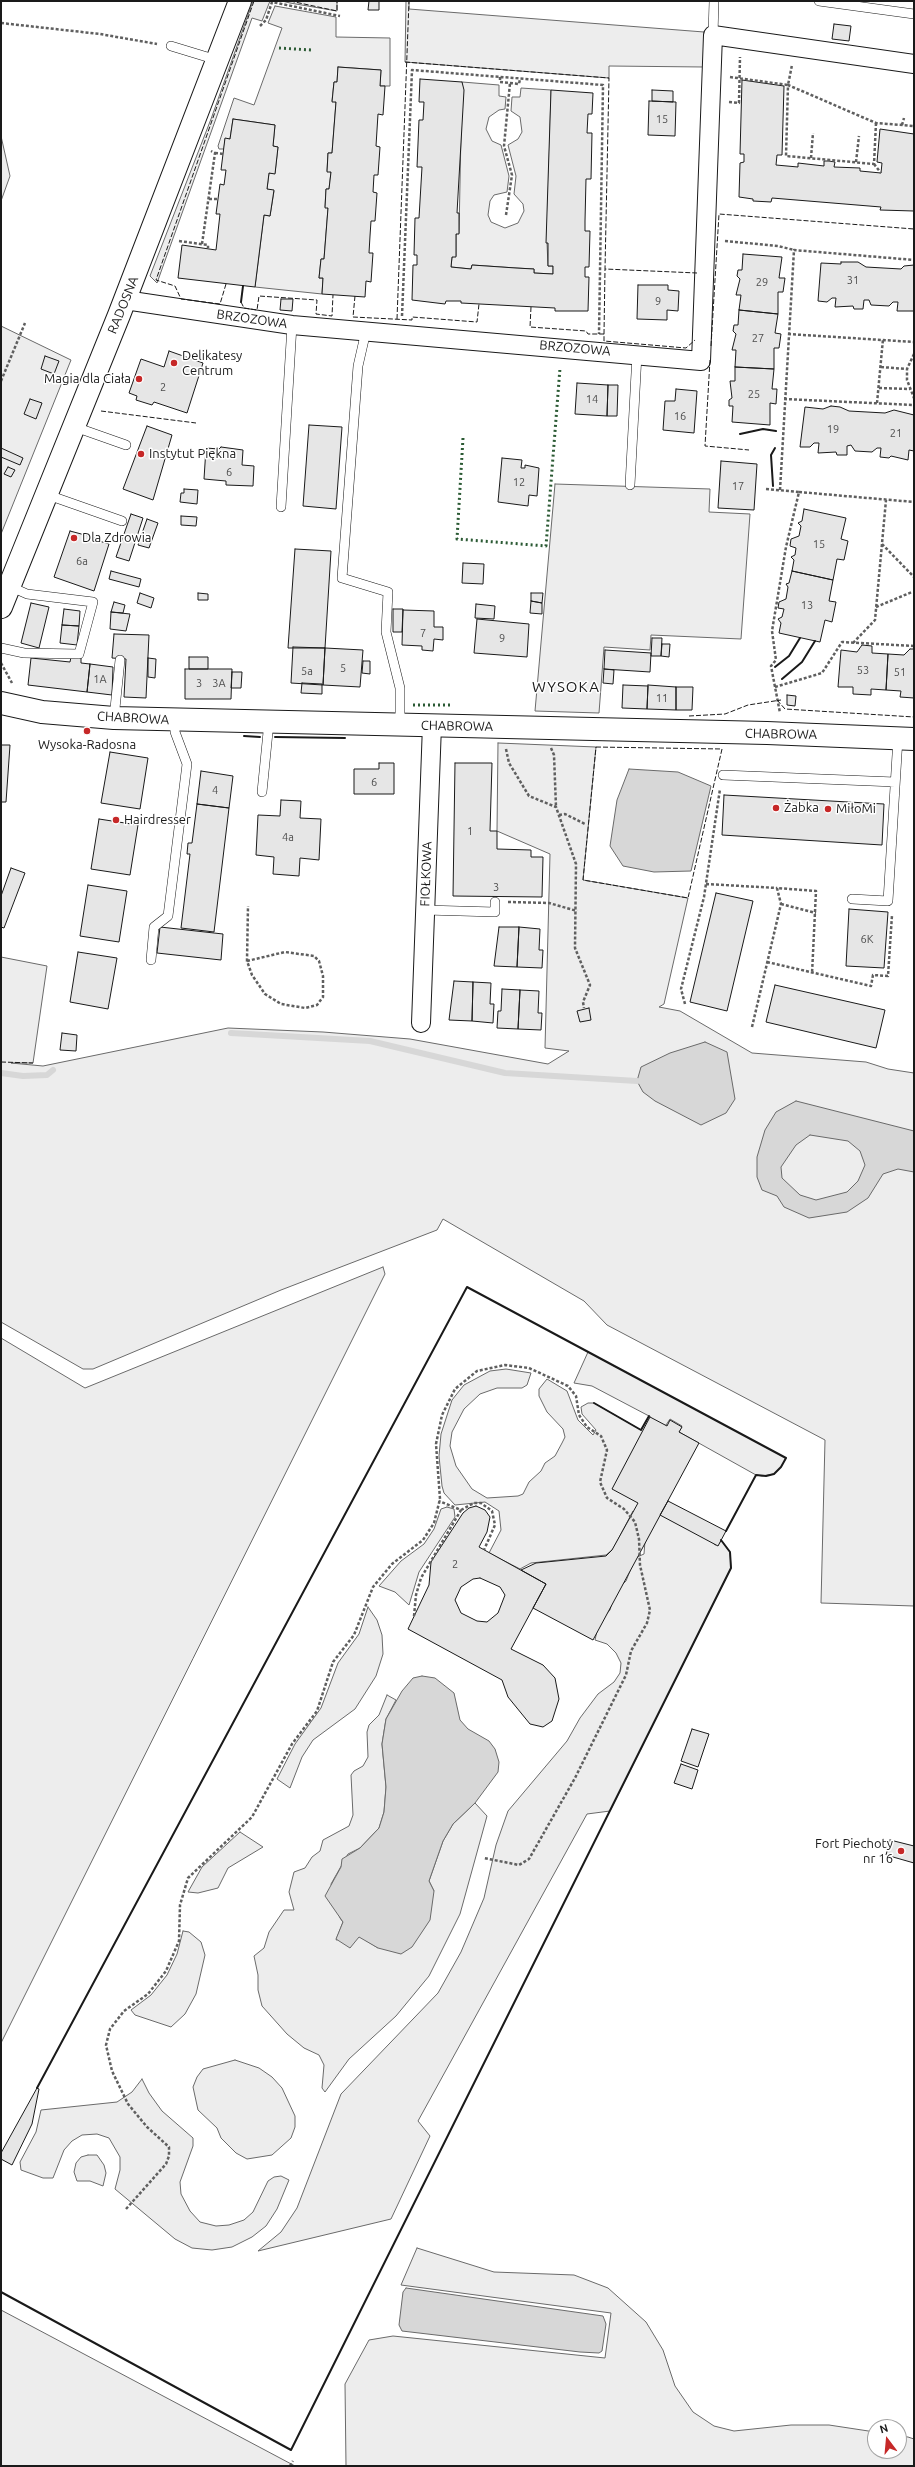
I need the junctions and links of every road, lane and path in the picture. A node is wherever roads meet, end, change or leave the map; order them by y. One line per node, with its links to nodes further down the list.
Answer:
1 (240, 1): 12 (street, RADOSNA)
2 (714, 1): 8 (lane)
3 (819, 1): 4 (lane)
4 (914, 14)
5 (340, 16): 7 (path)
6 (1, 23): 10 (path)
7 (260, 26)
8 (713, 35): 9 (street); 14 (street, BRZOZOWA)
9 (741, 39): 11 (street); 16 (path)
10 (171, 46): 12 (lane)
11 (795, 47): 13 (street); 19 (path)
12 (218, 60): 43 (street, RADOSNA)
13 (914, 64)
14 (712, 75): 16 (path); 20 (street, BRZOZOWA)
15 (500, 77): 17 (path); 18 (path); 47 (path)
16 (740, 78): 19 (path); 20 (path)
17 (520, 79): 18 (path); 51 (path)
18 (510, 83): 36 (path)
19 (788, 85): 22 (path); 30 (path)
20 (711, 102): 52 (street, BRZOZOWA)
21 (904, 118): 23 (path)
22 (876, 123): 23 (path); 32 (path)
23 (902, 125): 24 (path)
24 (914, 126)
25 (813, 133): 30 (path)
26 (859, 136): 31 (path)
27 (211, 151): 28 (path)
28 (215, 153): 29 (path); 34 (path)
29 (224, 154)
30 (811, 158): 31 (path)
31 (856, 162): 32 (path)
32 (874, 164): 33 (path)
33 (882, 173)
34 (209, 199): 35 (path); 39 (path)
35 (218, 199)
36 (506, 215)
37 (179, 241): 39 (path)
38 (717, 241): 41 (path)
39 (202, 244): 40 (path)
40 (208, 248)
41 (794, 250): 42 (path); 48 (path)
42 (914, 260)
43 (125, 300): 45 (street, BRZOZOWA); 63 (street, RADOSNA)
44 (25, 323): 56 (path)
45 (292, 325): 46 (street, BRZOZOWA); 72 (lane)
46 (366, 331): 47 (street, BRZOZOWA); 90 (lane)
47 (401, 334): 51 (street, BRZOZOWA)
48 (788, 334): 49 (path); 60 (path)
49 (883, 339): 50 (path); 54 (path)
50 (914, 342)
51 (599, 350): 52 (street, BRZOZOWA)
52 (638, 354): 65 (lane)
53 (914, 354): 55 (path)
54 (881, 367): 55 (path); 57 (path)
55 (907, 369): 58 (path)
56 (1, 381)
57 (879, 388): 58 (path); 61 (path)
58 (910, 389): 59 (path)
59 (914, 398)
60 (784, 399): 61 (path); 67 (path)
61 (877, 403): 62 (path)
62 (914, 405)
63 (75, 427): 64 (lane); 69 (street, RADOSNA)
64 (126, 445)
65 (630, 485)
66 (766, 489): 67 (path)
67 (780, 490): 68 (path)
68 (799, 492): 70 (path); 84 (path)
69 (48, 495): 73 (lane); 76 (street, RADOSNA)
70 (886, 500): 71 (path); 74 (path)
71 (914, 502)
72 (281, 507)
73 (122, 521)
74 (882, 544): 75 (path); 79 (path)
75 (914, 577)
76 (5, 585): 78 (street, RADOSNA); 82 (lane)
77 (912, 592): 79 (path)
78 (1, 607)
79 (876, 607): 80 (path)
80 (852, 643): 81 (path); 84 (path)
81 (914, 646)
82 (1, 648)
83 (120, 660): 87 (lane)
84 (775, 687): 86 (path)
85 (1, 703): 87 (street, CHABROWA)
86 (780, 715)
87 (114, 718): 88 (street, CHABROWA)
88 (175, 720): 89 (street, CHABROWA); 112 (lane)
89 (269, 722): 90 (street, CHABROWA); 97 (lane)
90 (400, 725): 91 (street, CHABROWA)
91 (432, 725): 92 (street, CHABROWA); 108 (street, FIOŁKOWA)
92 (906, 739): 96 (lane)
93 (548, 741): 98 (path)
94 (505, 744): 98 (path)
95 (723, 775): 96 (lane); 101 (path)
96 (895, 782): 103 (lane)
97 (262, 792)
98 (556, 807): 99 (path)
99 (559, 815): 100 (path); 109 (path)
100 (585, 824)
101 (706, 884): 102 (path); 116 (path)
102 (777, 888): 106 (path); 111 (path)
103 (852, 899)
104 (495, 902): 108 (lane)
105 (549, 903): 109 (path)
106 (781, 904): 111 (path); 114 (path)
107 (248, 906): 113 (path)
108 (425, 910): 118 (street, FIOŁKOWA)
109 (577, 911): 117 (path)
110 (892, 911): 115 (path)
111 (816, 913): 115 (path)
112 (151, 960)
113 (246, 961): 113 (path)
114 (767, 962): 115 (path); 119 (path)
115 (812, 974)
116 (685, 1004)
117 (584, 1008)
118 (421, 1023)
119 (752, 1027)
120 (439, 1501): 121 (path); 124 (path); 125 (path)
121 (462, 1510): 122 (path); 123 (path)
122 (484, 1550)
123 (414, 1616)
124 (484, 1858)
125 (126, 2209)
126 (293, 2461): 127 (path)
127 (290, 2466)

